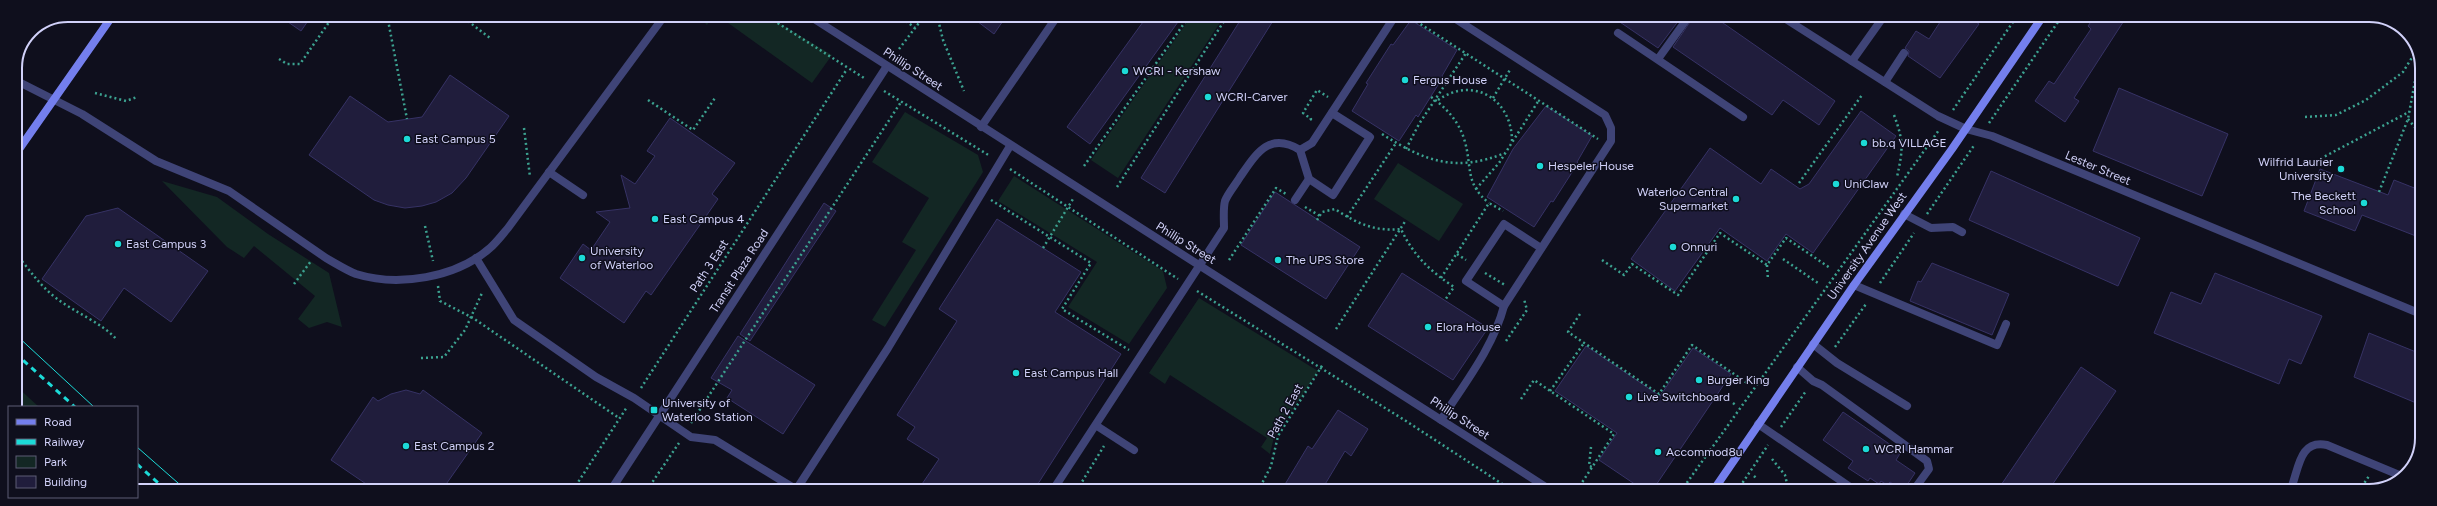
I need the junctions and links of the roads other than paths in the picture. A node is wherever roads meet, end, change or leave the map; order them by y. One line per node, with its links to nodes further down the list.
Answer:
1 (108, 22): 18 (main road)
2 (660, 22): 26 (street)
3 (819, 22): 15 (street, Phillip Street)
4 (1053, 22): 21 (street)
5 (1391, 22): 19 (street)
6 (1459, 22): 32 (street)
7 (1685, 22): 13 (street)
8 (1790, 22): 14 (street, Lester Street)
9 (1880, 22): 14 (street)
10 (2039, 22): 22 (main road, University Avenue West)
11 (1618, 33): 13 (street)
12 (1904, 54): 16 (street)
13 (1658, 59): 20 (street)
14 (1852, 61): 16 (street, Lester Street)
15 (887, 66): 21 (street, Phillip Street); 42 (street, Transit Plaza Road)
16 (1885, 82): 22 (street, Lester Street)
17 (22, 84): 18 (street)
18 (54, 100): 23 (main road); 33 (street)
19 (1332, 113): 25 (street); 27 (street)
20 (1743, 117)
21 (980, 127): 24 (street, Phillip Street)
22 (1966, 129): 30 (main road, University Avenue West); 37 (street, Lester Street)
23 (22, 145)
24 (1010, 146): 34 (street, Phillip Street); 50 (street)
25 (1300, 150): 27 (street); 34 (street)
26 (549, 172): 28 (street); 33 (street)
27 (1309, 179): 29 (street)
28 (583, 194)
29 (1295, 200)
30 (1904, 214): 31 (street); 35 (main road, University Avenue West)
31 (1962, 232)
32 (1541, 248): 36 (street); 36 (street)
33 (476, 258): 42 (street)
34 (1200, 266): 43 (street, Phillip Street); 45 (street)
35 (1854, 285): 38 (street); 39 (main road, University Avenue West)
36 (1504, 306): 43 (street)
37 (2415, 312)
38 (2006, 324)
39 (1813, 344): 40 (main road, University Avenue West); 41 (street)
40 (1797, 367): 44 (main road, University Avenue West); 55 (street)
41 (1907, 406)
42 (659, 415): 48 (street, Transit Plaza Road); 49 (street)
43 (1441, 420): 52 (street, Phillip Street)
44 (1758, 424): 53 (main road, University Avenue West); 54 (street)
45 (1097, 426): 46 (street); 51 (street)
46 (1134, 450)
47 (2397, 474): 56 (street)
48 (615, 484)
49 (787, 484)
50 (801, 484)
51 (1057, 484)
52 (1541, 484)
53 (1718, 484)
54 (1846, 484)
55 (1918, 484)
56 (2292, 484)

